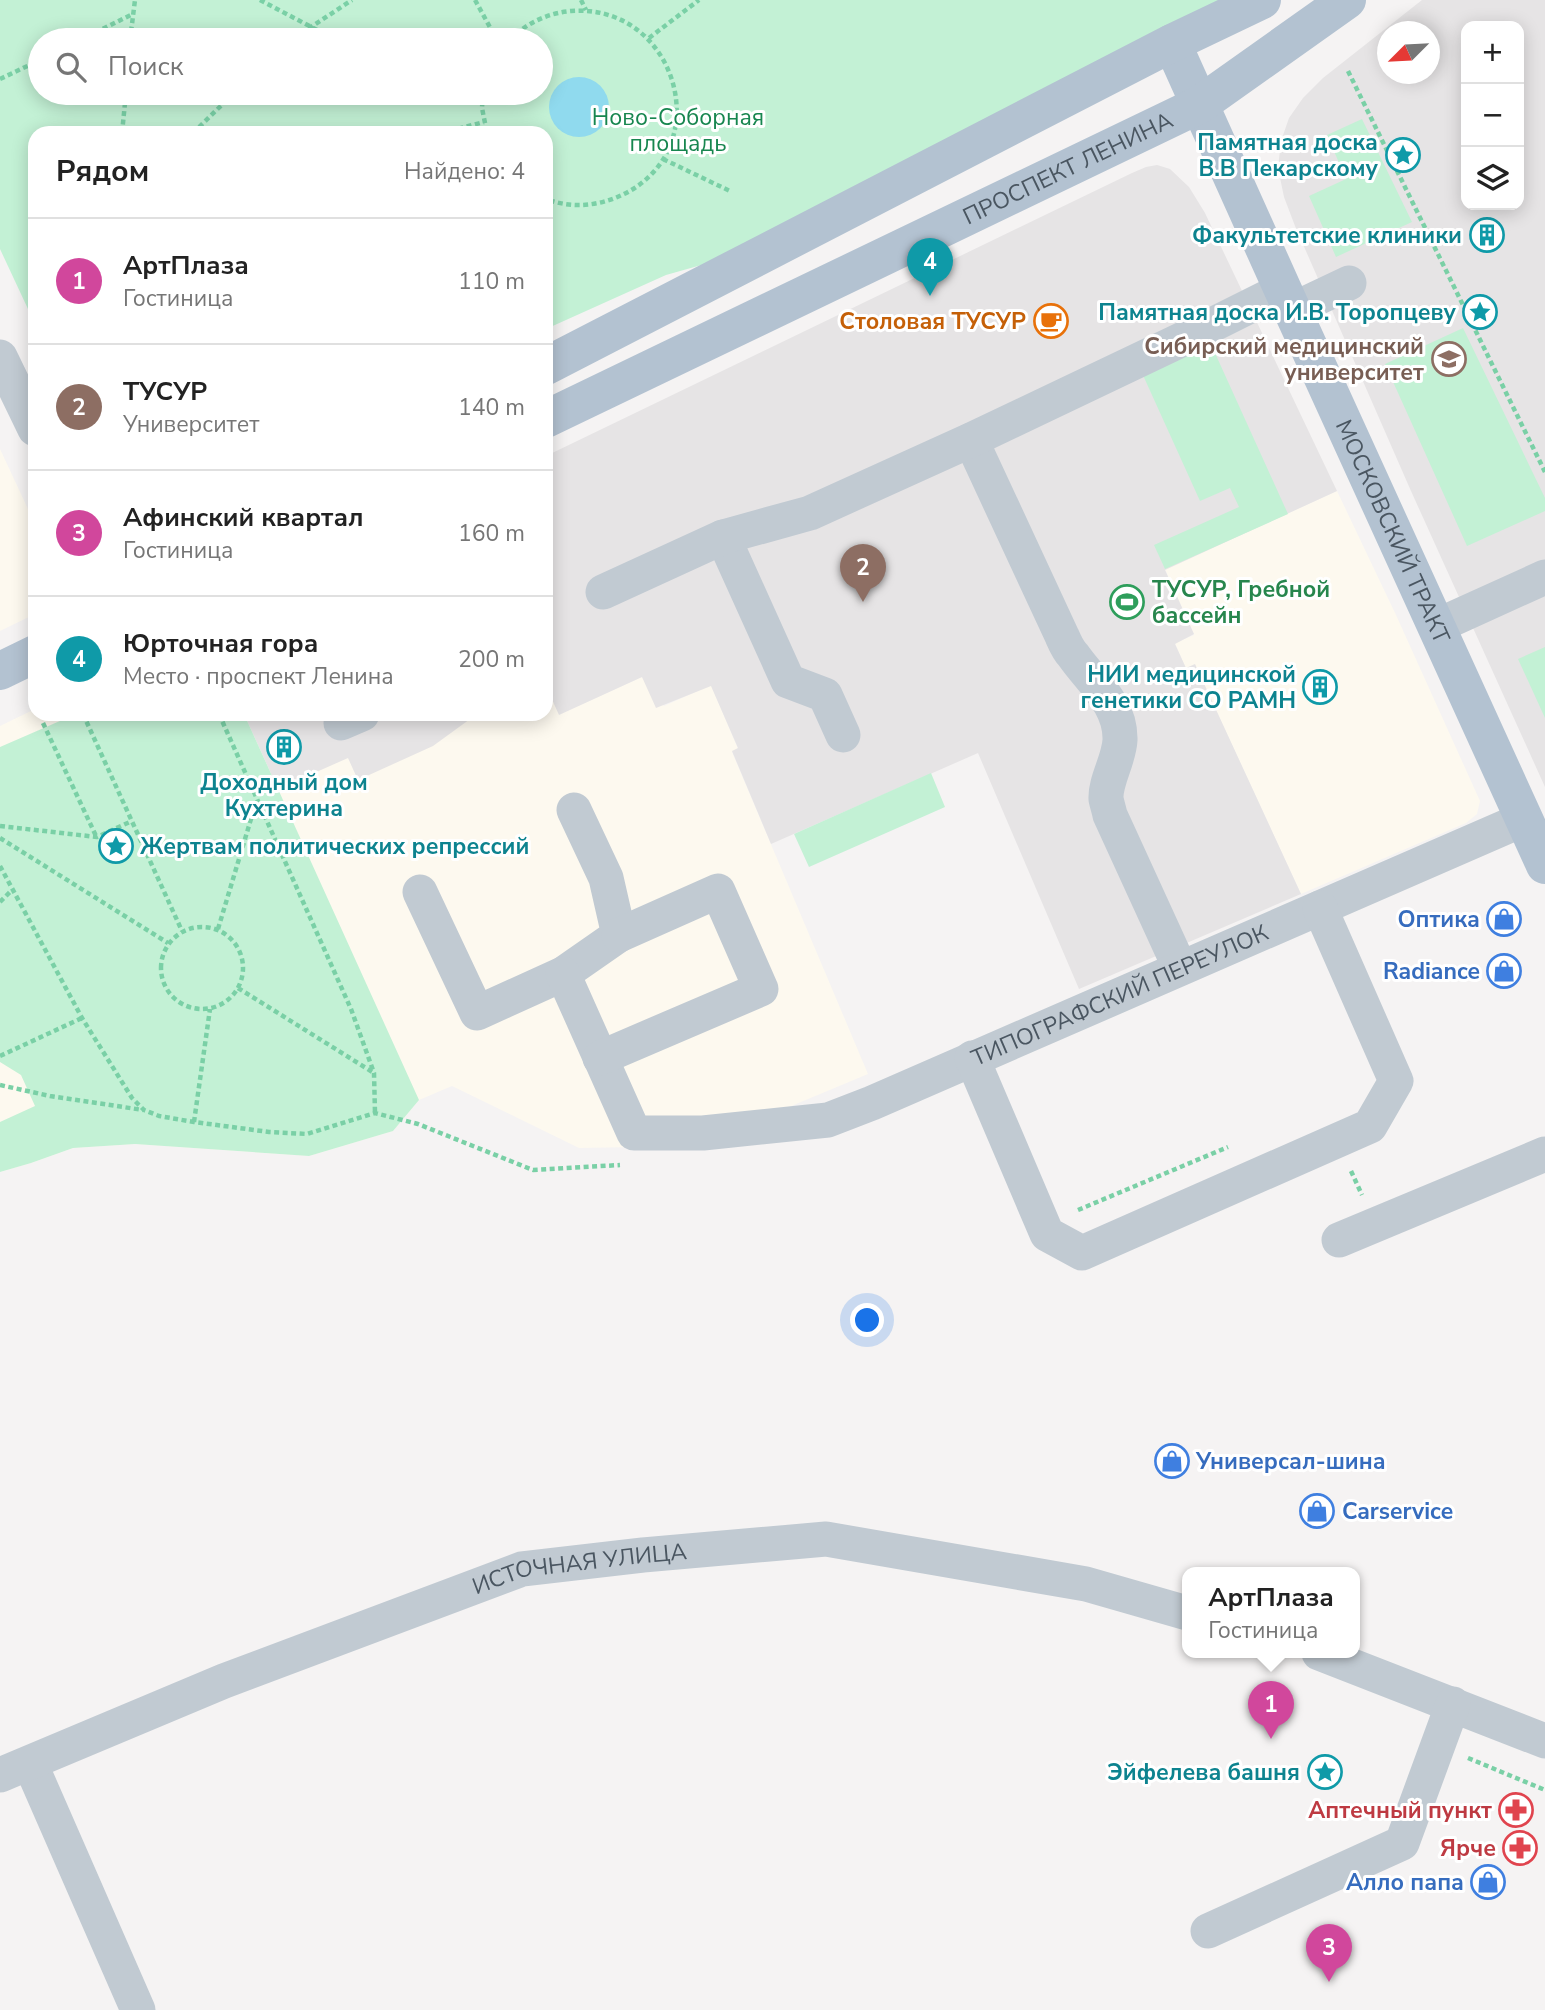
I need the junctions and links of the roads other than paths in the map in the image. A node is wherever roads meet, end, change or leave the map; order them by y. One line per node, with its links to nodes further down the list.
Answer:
1 (1262, 0): 3 (main road)
2 (1347, 0): 4 (main road, ПРОСПЕКТ ЛЕНИНА)
3 (1172, 43): 4 (main road, МОСКОВСКИЙ ТРАКТ); 8 (main road)
4 (1199, 105): 6 (main road, МОСКОВСКИЙ ТРАКТ); 10 (main road, ПРОСПЕКТ ЛЕНИНА)
5 (1349, 283): 6 (street)
6 (1287, 300): 11 (street); 15 (main road, МОСКОВСКИЙ ТРАКТ)
7 (0, 356): 9 (street)
8 (553, 362)
9 (28, 414)
10 (553, 416)
11 (971, 440): 12 (street); 25 (street)
12 (723, 537): 14 (street); 18 (street)
13 (1545, 577): 15 (street)
14 (603, 592)
15 (1437, 626): 20 (main road, МОСКОВСКИЙ ТРАКТ)
16 (28, 657): 17 (main road)
17 (0, 671)
18 (843, 735)
19 (574, 810): 24 (street)
20 (1524, 819): 21 (main road, МОСКОВСКИЙ ТРАКТ); 23 (street, ТИПОГРАФСКИЙ ПЕРЕУЛОК)
21 (1545, 865)
22 (420, 892): 26 (street)
23 (1320, 908): 25 (street, ТИПОГРАФСКИЙ ПЕРЕУЛОК); 28 (street)
24 (619, 935): 26 (street); 27 (street)
25 (1180, 968): 28 (street, ТИПОГРАФСКИЙ ПЕРЕУЛОК)
26 (563, 974): 27 (street)
27 (600, 1058): 28 (street, ТИПОГРАФСКИЙ ПЕРЕУЛОК)
28 (972, 1058)
29 (1545, 1154): 30 (street)
30 (1339, 1240)
31 (1182, 1612): 35 (street, ИСТОЧНАЯ УЛИЦА)
32 (1332, 1658): 33 (street)
33 (1453, 1704): 34 (street); 36 (street)
34 (1545, 1741)
35 (15, 1769): 37 (street)
36 (1208, 1931)
37 (138, 2010)

